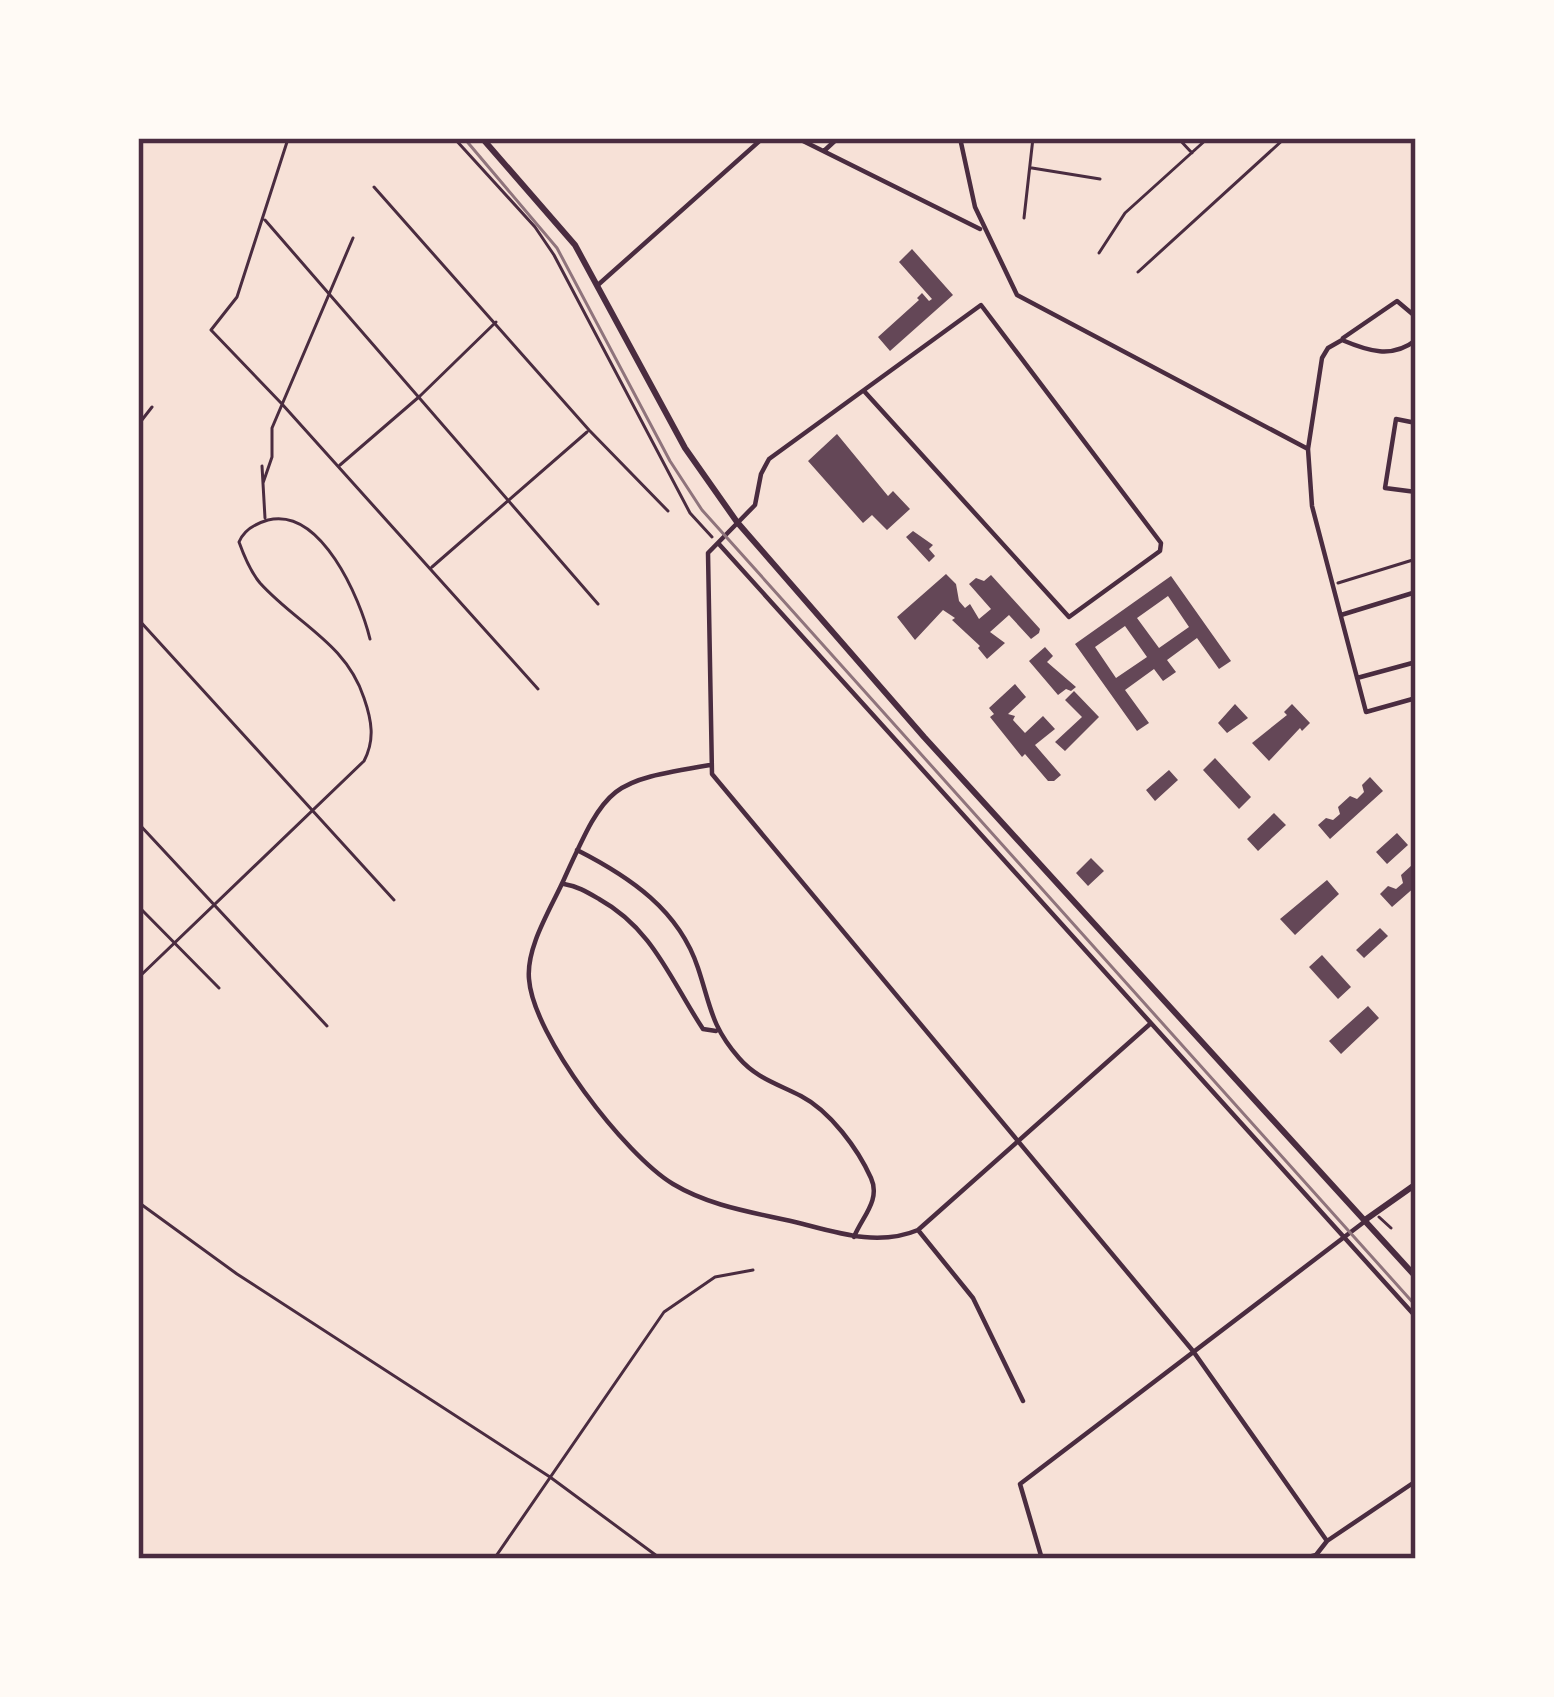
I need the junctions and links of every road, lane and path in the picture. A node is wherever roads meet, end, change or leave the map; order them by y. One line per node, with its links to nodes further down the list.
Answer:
1 (454, 138): 45 (path)
2 (482, 138): 23 (main road)
3 (763, 138): 23 (street)
4 (797, 138): 12 (street)
5 (838, 138): 12 (street)
6 (960, 138): 19 (street)
7 (1033, 138): 14 (path)
8 (1178, 138): 13 (path)
9 (1208, 138): 13 (path)
10 (1285, 138): 22 (path)
11 (287, 142): 17 (path)
12 (824, 151): 19 (street)
13 (1192, 153): 21 (path)
14 (1030, 168): 15 (path); 18 (path)
15 (1100, 179)
16 (374, 187): 26 (path)
17 (263, 218): 24 (path); 31 (path)
18 (1024, 218)
19 (984, 230): 36 (street)
20 (353, 238): 24 (path)
21 (1099, 253)
22 (1138, 272)
23 (599, 284): 44 (main road)
24 (329, 294): 30 (path); 31 (path)
25 (1416, 317): 27 (street)
26 (496, 322): 30 (path); 35 (path)
27 (1342, 340): 28 (street); 36 (street)
28 (1416, 340)
29 (864, 391): 29 (street); 44 (street)
30 (420, 396): 38 (path); 41 (path)
31 (283, 404): 38 (path); 39 (path)
32 (152, 407): 34 (path)
33 (1416, 422): 40 (street)
34 (138, 425)
35 (590, 430): 41 (path); 42 (path)
36 (1308, 449): 48 (street)
37 (262, 466): 39 (path)
38 (338, 466): 47 (path)
39 (263, 483): 43 (path)
40 (1416, 492)
41 (511, 500): 47 (path); 50 (path)
42 (668, 511)
43 (266, 521): 53 (path); 59 (path)
44 (737, 522): 45 (street); 75 (main road)
45 (718, 543): 58 (street); 69 (street)
46 (1416, 559): 48 (path)
47 (430, 568): 56 (path)
48 (1332, 585): 51 (street)
49 (1416, 592): 51 (street)
50 (598, 604)
51 (1340, 615): 55 (street)
52 (138, 619): 59 (path)
53 (370, 638)
54 (1416, 662): 55 (street)
55 (1357, 678): 57 (street)
56 (538, 689)
57 (1416, 698)
58 (710, 765): 61 (street); 72 (street)
59 (311, 809): 63 (path); 64 (path)
60 (138, 823): 64 (path)
61 (577, 850): 62 (street); 71 (street)
62 (562, 884): 71 (street); 77 (street)
63 (394, 900)
64 (213, 902): 66 (path); 70 (path)
65 (138, 906): 66 (path)
66 (173, 943): 67 (path); 68 (path)
67 (138, 978)
68 (218, 988)
69 (1150, 1024): 72 (street); 78 (street)
70 (327, 1026)
71 (716, 1031): 77 (street)
72 (1017, 1142): 76 (street); 82 (street)
73 (1416, 1184): 75 (main road)
74 (138, 1202): 84 (path)
75 (1365, 1220): 78 (street); 80 (main road)
76 (919, 1230): 77 (street); 83 (street)
77 (854, 1237)
78 (1342, 1238): 81 (street); 82 (street)
79 (753, 1270): 84 (path)
80 (1416, 1277)
81 (1416, 1317)
82 (1193, 1351): 86 (street); 90 (street)
83 (1023, 1401)
84 (550, 1477): 88 (path); 89 (path)
85 (1416, 1481): 86 (street)
86 (1327, 1541): 87 (street)
87 (1316, 1557): 91 (street)
88 (494, 1559)
89 (661, 1559)
90 (1042, 1559)
91 (1301, 1559)

